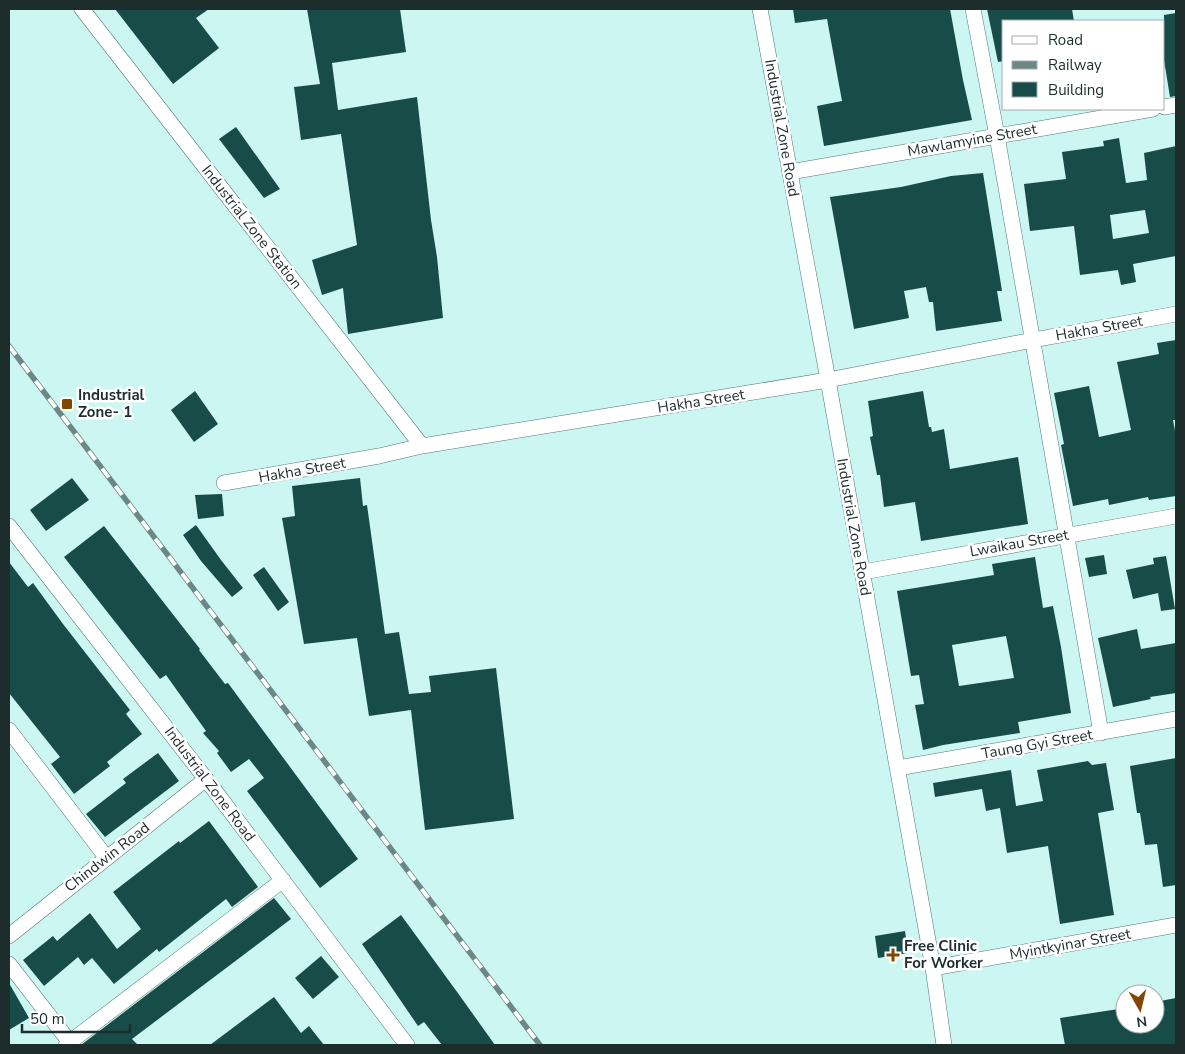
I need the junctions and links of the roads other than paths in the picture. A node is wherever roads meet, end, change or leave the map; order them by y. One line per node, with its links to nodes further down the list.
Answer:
1 (82, 9): 10 (street, Industrial Zone Station)
2 (760, 9): 6 (street, Industrial Zone Road)
3 (973, 9): 5 (street)
4 (1147, 110): 5 (street, Mawlamyine Street)
5 (997, 136): 6 (street, Mawlamyine Street); 8 (street)
6 (790, 172): 9 (street, Industrial Zone Road)
7 (1176, 314): 8 (street, Hakha Street)
8 (1033, 340): 9 (street, Hakha Street); 14 (street)
9 (828, 380): 10 (street, Hakha Street); 15 (street, Industrial Zone Road)
10 (422, 446): 11 (street, Hakha Street)
11 (224, 483)
12 (1176, 516): 14 (street, Lwaikau Street)
13 (9, 526): 20 (street, Industrial Zone Road)
14 (1067, 534): 15 (street, Lwaikau Street); 17 (street)
15 (862, 572): 19 (street, Industrial Zone Road)
16 (1176, 720): 17 (street, Taung Gyi Street)
17 (1101, 733): 19 (street, Taung Gyi Street)
18 (11, 737): 21 (street)
19 (898, 768): 26 (street, Industrial Zone Road)
20 (206, 779): 21 (street, Chindwin Road); 22 (street, Industrial Zone Road)
21 (106, 857): 24 (street, Chindwin Road)
22 (283, 880): 27 (street, Industrial Zone Road); 28 (street)
23 (1176, 925): 26 (street, Myintkyinar Street)
24 (9, 936)
25 (9, 964): 28 (street)
26 (934, 968): 29 (street, Industrial Zone Road)
27 (401, 1043)
28 (70, 1044)
29 (944, 1045)

